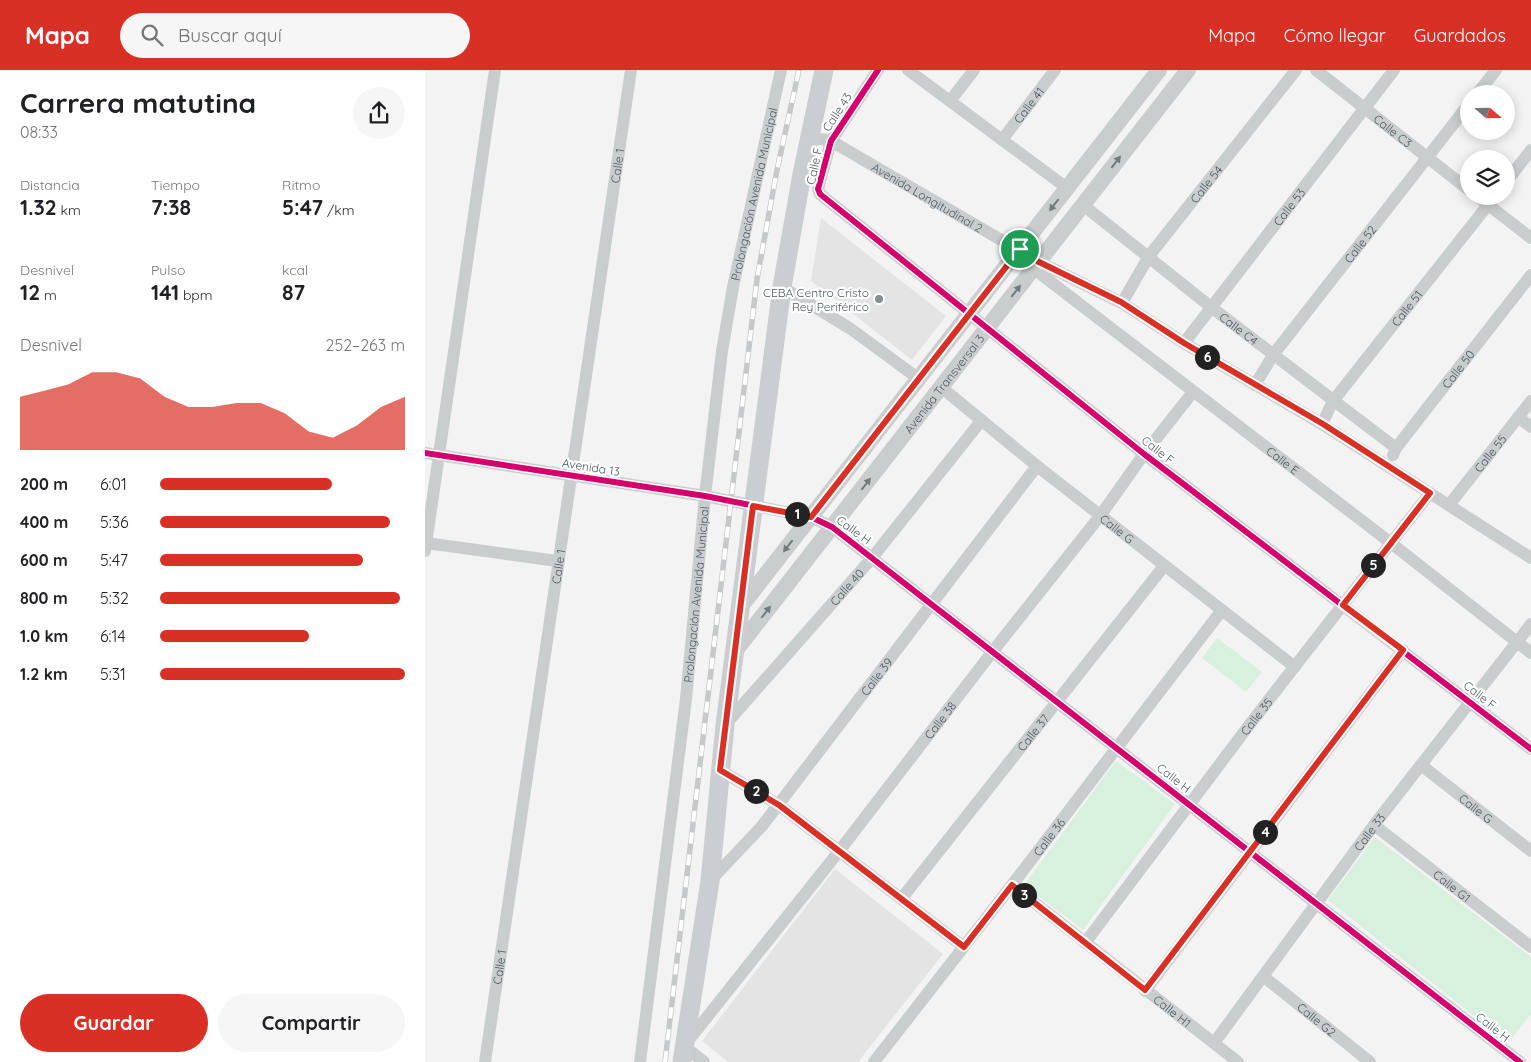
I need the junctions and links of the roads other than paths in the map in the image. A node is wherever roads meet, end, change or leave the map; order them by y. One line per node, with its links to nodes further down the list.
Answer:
1 (495, 70): 55 (street)
2 (631, 70): 58 (street, Calle 1)
3 (781, 70): 60 (street, Prolongación Avenida Municipal)
4 (824, 70): 19 (main road)
5 (878, 70): 21 (street, Calle 43)
6 (908, 70): 16 (street)
7 (974, 70): 16 (street)
8 (1055, 70): 20 (street, Calle 41)
9 (1159, 70): 26 (street, Avenida Transversal 3)
10 (1188, 70): 27 (street, Avenida Transversal 3, one-way to 10)
11 (1296, 70): 32 (street, Calle 54)
12 (1316, 70): 17 (street, Calle C3)
13 (1394, 70): 17 (street, Calle 53)
14 (1496, 70): 15 (street)
15 (1484, 85)
16 (949, 101): 20 (street)
17 (1364, 109): 23 (street, Calle C3); 37 (street, Calle 53)
18 (1460, 115): 23 (street, Calle 52)
19 (809, 137): 21 (street, Avenida Longitudinal 2); 35 (main road)
20 (1002, 140): 26 (street)
21 (831, 141): 31 (street, Avenida Longitudinal 2); 38 (street, Calle F)
22 (1531, 150): 24 (street)
23 (1426, 157): 25 (street, Calle C3); 41 (street, Calle 52)
24 (1515, 170)
25 (1460, 183)
26 (1067, 188): 31 (street, Avenida Transversal 3, one-way to 31)
27 (1083, 205): 32 (street, Calle C4); 33 (street, Avenida Transversal 3)
28 (1489, 205): 46 (street, Calle 51)
29 (1496, 205): 30 (street)
30 (1531, 238)
31 (1020, 249): 33 (street, Avenida Longitudinal 2); 38 (street, Avenida Transversal 3)
32 (1149, 256): 36 (street, Calle 54); 37 (street, Calle C4)
33 (1036, 265): 36 (street, Avenida Longitudinal 2); 39 (street, Avenida Transversal 3, one-way to 33); 45 (street, Calle E)
34 (1531, 275): 52 (street, Calle 50)
35 (782, 286): 42 (street); 62 (main road)
36 (1121, 302): 40 (street, Avenida Longitudinal 2)
37 (1211, 307): 40 (street, Calle 53); 41 (street, Calle C4)
38 (969, 315): 39 (street, Calle F); 42 (street, Avenida Transversal 3)
39 (986, 329): 44 (street, Avenida Transversal 3); 54 (street, Calle F)
40 (1184, 343): 43 (street, Avenida Longitudinal 2)
41 (1273, 355): 43 (street, Calle 52); 46 (street, Calle C4)
42 (919, 379): 64 (street, Avenida Transversal 3)
43 (1255, 385): 50 (street, Avenida Longitudinal 2)
44 (941, 387): 49 (street, Calle G); 65 (street, Avenida Transversal 3, one-way to 44)
45 (1193, 392): 54 (street, Calle 38); 66 (street, Calle E)
46 (1333, 401): 50 (street, Calle 51); 52 (street, Calle C4)
47 (1531, 401): 48 (street, Calle 55)
48 (1518, 417): 51 (street); 61 (street, Calle 55)
49 (981, 421): 57 (street, Calle G); 68 (street, Calle 40)
50 (1323, 424): 56 (street, Avenida Longitudinal 2)
51 (1531, 427)
52 (1396, 448): 56 (street, Calle 50)
53 (425, 453): 55 (street, Avenida 13)
54 (1145, 454): 63 (street, Calle 38); 74 (street, Calle F)
55 (439, 455): 58 (street, Avenida 13); 67 (street)
56 (1388, 465): 59 (street, Avenida Longitudinal 2)
57 (1037, 466): 63 (street, Calle G); 72 (street, Calle 39)
58 (570, 475): 60 (street, Avenida 13); 70 (street, Calle 1)
59 (1430, 493): 61 (street, Avenida Longitudinal 2); 66 (street, Calle 35)
60 (705, 496): 62 (street, Avenida 13); 108 (street, Prolongación Avenida Municipal)
61 (1449, 505): 69 (street, Avenida Longitudinal 2)
62 (753, 506): 64 (street, Calle H); 73 (main road)
63 (1101, 516): 71 (street, Calle G); 80 (street, Calle 38)
64 (811, 517): 65 (street, Calle H); 73 (street, Avenida Transversal 3, one-way to 73)
65 (833, 526): 68 (street, Calle H); 78 (street, Avenida Transversal 3, one-way to 65)
66 (1391, 543): 74 (street, Calle 35); 77 (street, Calle E)
67 (426, 547): 70 (street)
68 (872, 558): 72 (street, Calle H); 85 (street, Calle 40)
69 (1531, 558)
70 (557, 561): 107 (street, Calle 1)
71 (1164, 566): 75 (street, Calle G); 83 (street, Calle 37)
72 (932, 604): 80 (street, Calle H); 91 (street, Calle 39)
73 (742, 605): 78 (main road)
74 (1343, 605): 79 (street, Calle F); 82 (street, Calle 35)
75 (1222, 610): 82 (street, Calle G); 86 (street, Calle 36)
76 (1531, 624): 77 (street, Calle 33)
77 (1517, 642): 81 (street, Calle E); 84 (street, Calle 33)
78 (736, 650): 85 (main road)
79 (1403, 650): 84 (street, Calle F); 95 (street)
80 (993, 651): 83 (street, Calle H); 93 (street, Calle 38)
81 (1531, 653)
82 (1295, 667): 90 (street, Calle 35)
83 (1056, 701): 86 (street, Calle H); 98 (street, Calle 37)
84 (1470, 701): 87 (street, Calle F); 88 (street, Calle 33)
85 (725, 725): 89 (main road)
86 (1116, 747): 90 (street, Calle H); 97 (street, Calle 36)
87 (1531, 749)
88 (1421, 764): 92 (street, Calle 33); 94 (street, Calle G)
89 (720, 770): 91 (street); 96 (main road)
90 (1189, 804): 95 (street, Calle H); 100 (street, Calle 35)
91 (779, 805): 93 (street); 96 (street, Calle 39)
92 (1374, 825): 99 (street, Calle 33); 102 (street, Calle G1)
93 (840, 850): 98 (street); 106 (street, Calle 38)
94 (1531, 851)
95 (1250, 852): 99 (street, Calle H); 104 (street)
96 (710, 880): 106 (main road)
97 (1012, 885): 100 (street, Calle H1); 101 (street, Calle 36)
98 (902, 898): 101 (street)
99 (1316, 903): 103 (street, Calle 33); 113 (street, Calle H)
100 (1085, 942): 104 (street, Calle H1)
101 (964, 947): 110 (street, Calle 36)
102 (1531, 947)
103 (1263, 976): 105 (street, Calle 33); 112 (street, Calle G2)
104 (1145, 990): 105 (street, Calle H1)
105 (1214, 1043): 111 (street, Calle H1)
106 (683, 1054): 109 (street)
107 (485, 1062)
108 (640, 1062)
109 (704, 1062)
110 (874, 1062)
111 (1238, 1062)
112 (1370, 1062)
113 (1520, 1062)

